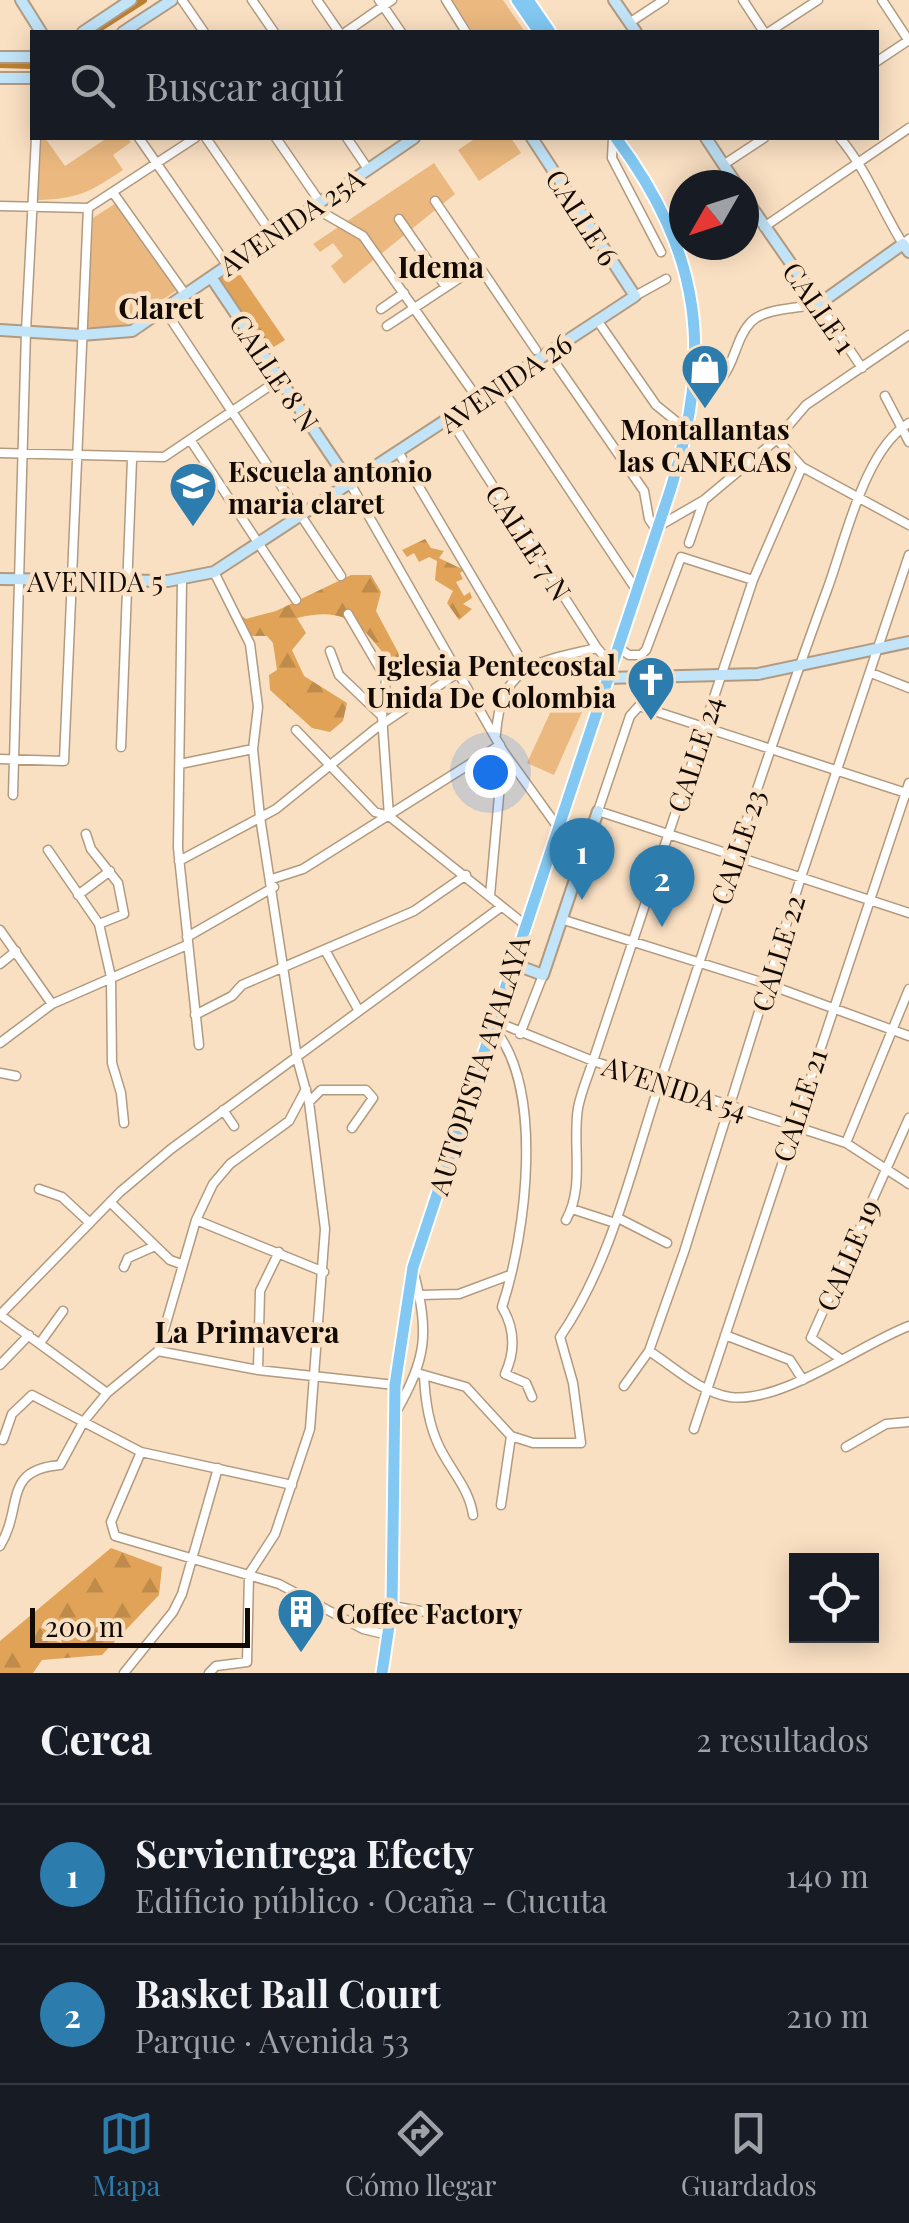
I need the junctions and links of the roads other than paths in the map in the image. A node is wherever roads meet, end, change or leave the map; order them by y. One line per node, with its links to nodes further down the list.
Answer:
1 (21, 0): 18 (street)
2 (172, 0): 20 (street)
3 (182, 0): 21 (street)
4 (252, 0): 22 (street)
5 (317, 0): 23 (street)
6 (392, 0): 16 (street)
7 (446, 0): 26 (street)
8 (517, 0): 27 (main road)
9 (529, 0): 28 (main road)
10 (614, 0): 17 (street)
11 (664, 0): 17 (street)
12 (743, 0): 29 (street)
13 (818, 0): 30 (street)
14 (882, 0): 31 (street)
15 (127, 1): 19 (street)
16 (382, 3): 24 (street); 25 (street)
17 (632, 28)
18 (40, 30)
19 (85, 30)
20 (130, 30)
21 (203, 30)
22 (273, 30)
23 (340, 30)
24 (345, 30)
25 (400, 30)
26 (465, 30)
27 (537, 30)
28 (549, 30)
29 (766, 30)
30 (770, 30)
31 (909, 40): 34 (street)
32 (0, 58): 33 (street)
33 (30, 58)
34 (879, 60)
35 (0, 78): 36 (street)
36 (30, 78)
37 (909, 128): 51 (street)
38 (36, 140): 60 (street)
39 (140, 140): 52 (street)
40 (192, 140): 52 (street)
41 (207, 140): 65 (street)
42 (277, 140): 58 (street)
43 (347, 140): 54 (street)
44 (410, 140): 54 (street, AVENIDA 25A)
45 (533, 140): 75 (street, CALLE 6)
46 (615, 140): 67 (street)
47 (616, 140): 90 (main road, AUTOPISTA ATALAYA)
48 (707, 140): 53 (street)
49 (761, 140): 53 (street)
50 (842, 140): 51 (street)
51 (860, 161): 64 (street); 66 (street)
52 (157, 164): 56 (street); 68 (street)
53 (723, 165): 55 (street)
54 (368, 169): 58 (street, AVENIDA 25A)
55 (726, 170)
56 (114, 194): 61 (street); 74 (street)
57 (436, 201): 69 (street)
58 (316, 204): 65 (street, AVENIDA 25A); 73 (street)
59 (0, 206): 60 (street)
60 (34, 207): 61 (street); 83 (street)
61 (88, 208): 84 (street)
62 (399, 219): 72 (street)
63 (759, 219): 64 (street, CALLE 1)
64 (764, 227): 76 (street, CALLE 1)
65 (272, 234): 68 (street, AVENIDA 25A)
66 (907, 245): 76 (street)
67 (661, 252)
68 (227, 266): 70 (street, AVENIDA 25A)
69 (478, 266): 72 (street); 86 (street)
70 (211, 277): 74 (street, AVENIDA 25A); 88 (street, CALLE 8 N)
71 (666, 279): 75 (street, AVENIDA 26)
72 (446, 288): 77 (street)
73 (404, 293): 77 (street); 79 (street)
74 (185, 294): 78 (street, AVENIDA 25A)
75 (635, 296): 80 (street, AVENIDA 26)
76 (818, 304): 87 (street, CALLE 1); 90 (street)
77 (416, 308): 81 (street); 92 (street)
78 (164, 309): 84 (street, AVENIDA 25A); 93 (street)
79 (382, 309)
80 (598, 320): 86 (street, AVENIDA 26); 96 (street)
81 (387, 326)
82 (0, 330): 83 (street)
83 (26, 331): 84 (street); 102 (street)
84 (81, 334): 103 (street)
85 (909, 335): 87 (street)
86 (542, 351): 89 (street, AVENIDA 26); 111 (street)
87 (862, 368): 97 (street)
88 (280, 379): 93 (street); 106 (street, CALLE 8 N)
89 (499, 384): 92 (street, AVENIDA 26); 123 (street)
90 (695, 390): 96 (main road, AUTOPISTA ATALAYA)
91 (885, 396): 95 (street)
92 (478, 399): 94 (street, AVENIDA 26)
93 (233, 412): 98 (street); 109 (street)
94 (450, 419): 101 (street, AVENIDA 26); 128 (street, CALLE 7 N)
95 (905, 426): 99 (street); 108 (street, CALLE 23)
96 (688, 431): 111 (main road, AUTOPISTA ATALAYA)
97 (777, 439): 105 (street); 107 (street)
98 (192, 441): 104 (street); 112 (street)
99 (909, 442)
100 (0, 452): 102 (street)
101 (400, 453): 106 (street, AVENIDA 26); 133 (street)
102 (23, 454): 103 (street); 119 (street)
103 (77, 457): 104 (street); 121 (street)
104 (132, 459): 122 (street)
105 (802, 467): 108 (street); 120 (street, CALLE 24)
106 (351, 485): 109 (street, AVENIDA 26); 135 (street, CALLE 8 N)
107 (704, 500): 111 (street); 113 (street)
108 (859, 501): 110 (street); 134 (street, CALLE 23)
109 (302, 515): 112 (street, AVENIDA 26); 116 (street)
110 (909, 525)
111 (658, 528): 123 (main road, AUTOPISTA ATALAYA)
112 (258, 542): 115 (street, AVENIDA 26); 124 (street)
113 (689, 543)
114 (909, 555): 130 (street, CALLE 22)
115 (214, 572): 118 (street, AVENIDA 26); 149 (street)
116 (341, 576)
117 (0, 579): 119 (street, AVENIDA 5)
118 (186, 579): 122 (street, AVENIDA 5); 153 (street)
119 (19, 580): 121 (street, AVENIDA 5); 152 (street)
120 (753, 580): 131 (street); 138 (street, CALLE 24)
121 (72, 581): 122 (street, AVENIDA 5); 152 (street)
122 (129, 581): 147 (street)
123 (636, 590): 127 (main road, AUTOPISTA ATALAYA)
124 (296, 600)
125 (348, 614): 143 (street)
126 (909, 642): 130 (street)
127 (617, 646): 131 (street); 132 (main road, AUTOPISTA ATALAYA)
128 (597, 648): 132 (street, CALLE 7 N); 133 (street)
129 (330, 650): 143 (street)
130 (878, 652): 134 (street); 136 (street, CALLE 22)
131 (629, 655): 137 (street)
132 (611, 664): 139 (main road, AUTOPISTA ATALAYA)
133 (526, 668): 141 (street)
134 (798, 668): 138 (street); 148 (street, CALLE 23)
135 (456, 674): 142 (street, CALLE 8 N); 143 (street)
136 (870, 674): 140 (street); 155 (street, CALLE 22)
137 (630, 676): 138 (street); 139 (street)
138 (720, 676): 144 (street, CALLE 24)
139 (607, 678): 162 (main road, AUTOPISTA ATALAYA)
140 (909, 688)
141 (500, 696): 142 (street); 146 (street)
142 (479, 710): 146 (street, CALLE 8 N)
143 (382, 721): 154 (street); 160 (street)
144 (704, 724): 148 (street); 159 (street); 163 (street, CALLE 24)
145 (296, 730): 154 (street)
146 (496, 734): 150 (street, CALLE 8 N)
147 (121, 747)
148 (769, 747): 155 (street); 166 (street, CALLE 23)
149 (253, 748): 153 (street); 161 (street)
150 (501, 748): 160 (street); 162 (street, CALLE 8 N); 173 (street)
151 (0, 759): 152 (street)
152 (15, 759): 158 (street)
153 (180, 764): 167 (street)
154 (331, 764): 160 (street); 161 (street)
155 (836, 768): 157 (street); 170 (street, CALLE 22)
156 (909, 783): 157 (street, CALLE 21)
157 (907, 793): 174 (street, CALLE 21)
158 (14, 795)
159 (598, 811): 163 (street); 177 (street)
160 (389, 816): 169 (street); 171 (street)
161 (260, 817): 167 (street); 171 (street)
162 (557, 826): 179 (main road, AUTOPISTA ATALAYA)
163 (668, 833): 166 (street); 182 (street, CALLE 24)
164 (86, 834): 168 (street)
165 (48, 850): 172 (street)
166 (734, 855): 170 (street); 185 (street, CALLE 23)
167 (179, 861): 181 (street)
168 (110, 871): 172 (street); 178 (street)
169 (466, 876): 173 (street); 183 (street)
170 (801, 877): 174 (street); 191 (street, CALLE 22)
171 (274, 883): 181 (street); 188 (street)
172 (78, 895): 178 (street)
173 (490, 897): 175 (street)
174 (868, 899): 176 (street); 194 (street, CALLE 21)
175 (501, 906): 179 (street); 195 (street)
176 (909, 913)
177 (564, 920): 182 (street); 189 (street)
178 (100, 924): 190 (street)
179 (524, 924): 186 (main road, AUTOPISTA ATALAYA)
180 (0, 930): 184 (street)
181 (187, 941): 190 (street); 196 (street)
182 (631, 942): 185 (street); 204 (street, CALLE 24)
183 (326, 950): 188 (street); 195 (street)
184 (16, 951): 187 (street); 193 (street)
185 (700, 962): 191 (street); 207 (street, CALLE 23)
186 (512, 963): 189 (street); 197 (main road, AUTOPISTA ATALAYA)
187 (0, 964)
188 (285, 966): 196 (street); 203 (street)
189 (543, 975): 199 (street)
190 (111, 978): 193 (street); 214 (street)
191 (767, 984): 194 (street); 211 (street, CALLE 22)
192 (909, 989): 198 (street)
193 (52, 1004): 201 (street)
194 (832, 1006): 198 (street); 215 (street, CALLE 21)
195 (360, 1011): 203 (street)
196 (195, 1016): 202 (street)
197 (491, 1022): 199 (street, AVENIDA 54); 233 (main road, AUTOPISTA ATALAYA); 235 (street)
198 (892, 1028): 200 (street); 218 (street)
199 (520, 1034): 204 (street, AVENIDA 54)
200 (909, 1036)
201 (0, 1043)
202 (199, 1045)
203 (298, 1058): 208 (street); 212 (street)
204 (593, 1061): 207 (street, AVENIDA 54); 223 (street, CALLE 24)
205 (0, 1073): 206 (street)
206 (16, 1076)
207 (660, 1083): 211 (street, AVENIDA 54); 226 (street, CALLE 23)
208 (305, 1085): 209 (street); 210 (street); 224 (street)
209 (322, 1090): 210 (street); 217 (street)
210 (308, 1102): 234 (street)
211 (730, 1106): 215 (street, AVENIDA 54); 244 (street, CALLE 22)
212 (222, 1110): 216 (street); 222 (street)
213 (909, 1118): 219 (street, CALLE 19)
214 (124, 1123)
215 (793, 1124): 218 (street, AVENIDA 54); 241 (street, CALLE 21)
216 (234, 1126)
217 (352, 1128)
218 (846, 1143): 219 (street, AVENIDA 54)
219 (884, 1171): 220 (street, AVENIDA 54); 245 (street, CALLE 19)
220 (909, 1184)
221 (40, 1189): 227 (street)
222 (110, 1202): 227 (street); 229 (street)
223 (572, 1209): 225 (street, CALLE 24); 226 (street)
224 (196, 1220): 230 (street); 231 (street)
225 (566, 1220)
226 (617, 1220): 228 (street); 260 (street, CALLE 23)
227 (90, 1223): 238 (street)
228 (667, 1243)
229 (155, 1246): 231 (street); 232 (street)
230 (279, 1252): 234 (street); 247 (street)
231 (181, 1264): 243 (street)
232 (124, 1267)
233 (413, 1267): 236 (street); 251 (main road, AUTOPISTA ATALAYA)
234 (324, 1272): 249 (street)
235 (510, 1275): 236 (street); 255 (street)
236 (420, 1296): 248 (street)
237 (63, 1311): 242 (street)
238 (0, 1315): 240 (street)
239 (909, 1326): 245 (street)
240 (28, 1335): 242 (street); 246 (street)
241 (725, 1335): 250 (street); 253 (street, CALLE 21)
242 (40, 1343): 254 (street)
243 (158, 1351): 247 (street); 254 (street)
244 (649, 1351): 252 (street, CALLE 22); 253 (street)
245 (842, 1360): 250 (street)
246 (0, 1365)
247 (258, 1370): 249 (street)
248 (421, 1374): 256 (street); 260 (street); 267 (street)
249 (315, 1377): 251 (street); 265 (street)
250 (803, 1380): 253 (street)
251 (395, 1385): 256 (main road, AUTOPISTA ATALAYA)
252 (624, 1386)
253 (706, 1389): 259 (street, CALLE 21)
254 (107, 1392): 257 (street)
255 (532, 1396)
256 (394, 1416): 272 (main road, AUTOPISTA ATALAYA)
257 (84, 1421): 261 (street); 263 (street); 268 (street)
258 (909, 1422): 262 (street)
259 (694, 1429)
260 (510, 1436): 266 (street)
261 (3, 1440)
262 (846, 1447)
263 (141, 1452): 264 (street); 269 (street)
264 (218, 1468): 265 (street); 269 (street)
265 (292, 1485): 270 (street)
266 (500, 1504)
267 (473, 1515)
268 (0, 1546)
269 (193, 1561): 270 (street); 276 (street)
270 (249, 1574): 271 (street); 277 (street)
271 (307, 1599): 274 (street); 275 (street)
272 (392, 1606): 273 (street); 275 (main road, AUTOPISTA ATALAYA)
273 (432, 1612)
274 (299, 1616)
275 (388, 1636): 278 (main road, AUTOPISTA ATALAYA)
276 (124, 1673)
277 (209, 1673)
278 (382, 1673)

